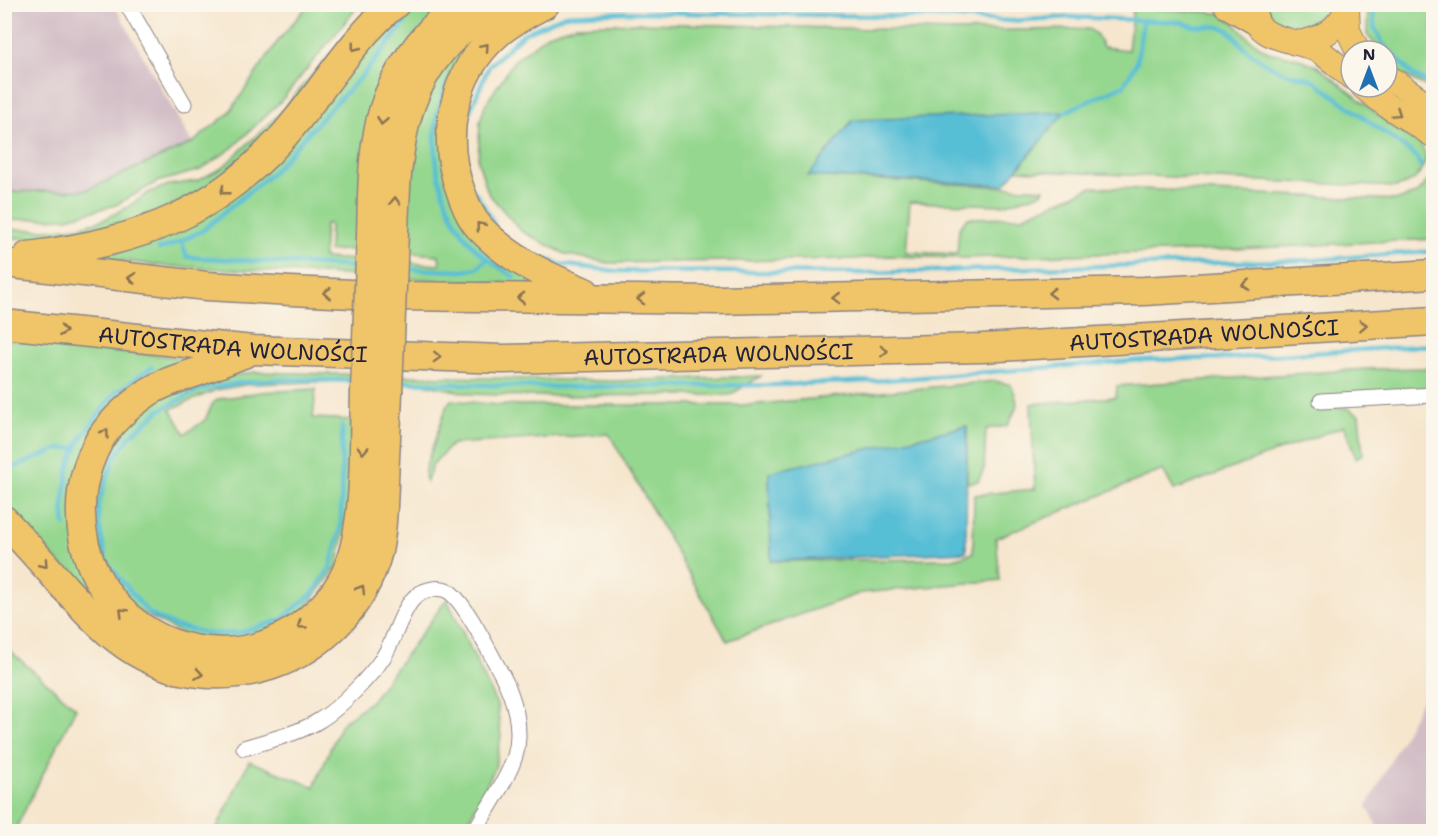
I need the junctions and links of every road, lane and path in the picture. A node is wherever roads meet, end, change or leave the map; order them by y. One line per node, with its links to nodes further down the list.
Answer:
1 (127, 4): 14 (street)
2 (394, 4): 18 (highway, one-way to 18)
3 (458, 4): 17 (highway, one-way to 17)
4 (500, 4): 17 (highway, one-way to 4)
5 (545, 4): 20 (highway, one-way to 5)
6 (1228, 4): 8 (highway)
7 (1348, 7): 9 (main road); 10 (main road)
8 (1251, 12): 10 (main road)
9 (1352, 39)
10 (1295, 43): 11 (main road)
11 (1339, 67)
12 (1399, 84): 15 (main road)
13 (1378, 99): 16 (main road, one-way to 16)
14 (184, 104)
15 (1434, 109)
16 (1434, 136)
17 (381, 260): 24 (highway, bridge)
18 (4, 261): 20 (highway, AUTOSTRADA WOLNOŚCI, one-way to 18)
19 (1434, 274): 20 (highway, AUTOSTRADA WOLNOŚCI, one-way to 20)
20 (601, 298)
21 (1434, 321): 23 (highway, AUTOSTRADA WOLNOŚCI, one-way to 21)
22 (4, 324): 23 (highway, AUTOSTRADA WOLNOŚCI, one-way to 23)
23 (253, 350): 24 (highway, one-way to 23)
24 (377, 392): 27 (highway, one-way to 24)
25 (1434, 395): 26 (street)
26 (1321, 401)
27 (4, 520)
28 (244, 748): 29 (street)
29 (474, 831)

